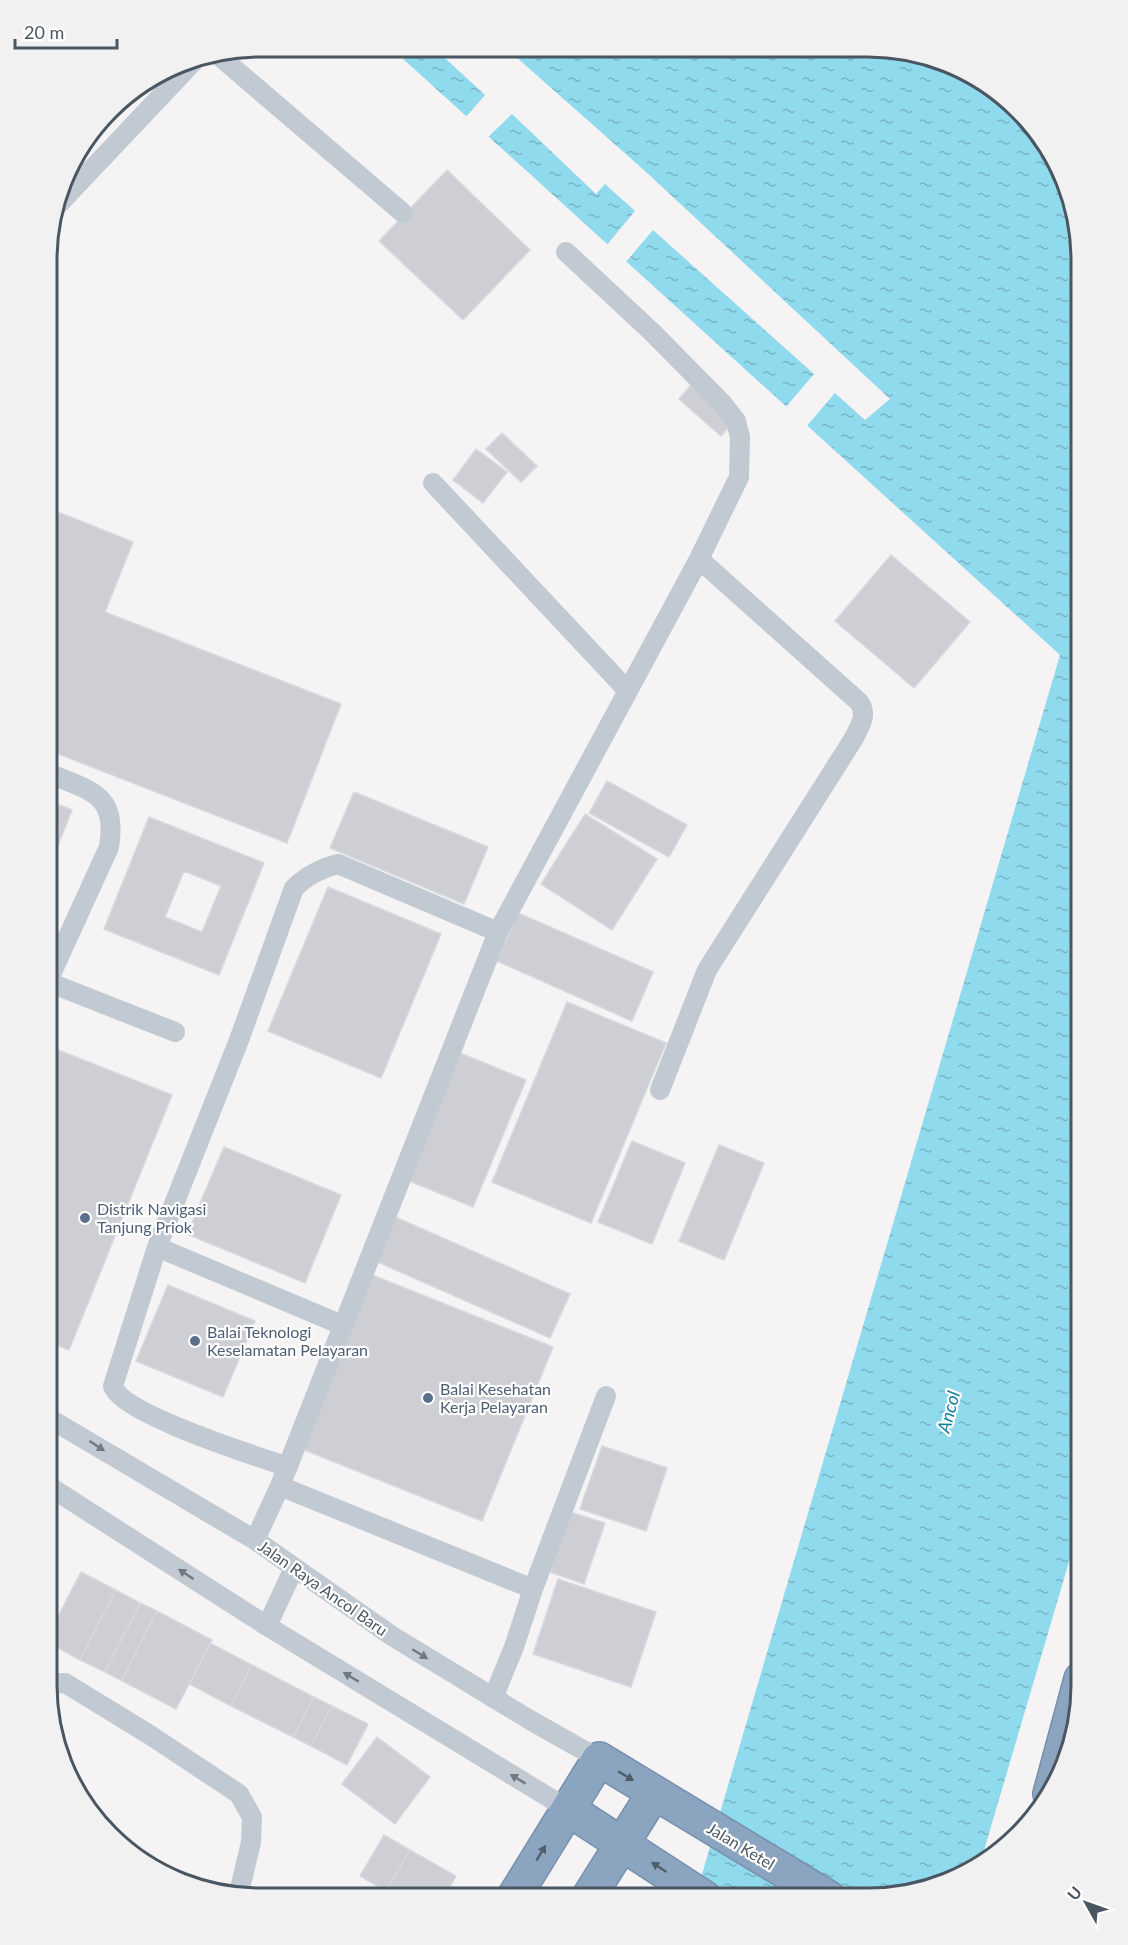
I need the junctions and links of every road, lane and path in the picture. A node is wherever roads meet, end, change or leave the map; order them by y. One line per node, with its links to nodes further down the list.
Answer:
1 (225, 61): 4 (lane)
2 (169, 78): 3 (lane)
3 (69, 192)
4 (403, 213)
5 (566, 252): 7 (lane)
6 (434, 483): 8 (lane)
7 (699, 559): 8 (lane); 14 (lane)
8 (628, 691): 10 (lane)
9 (57, 777): 11 (lane)
10 (498, 932): 15 (lane); 16 (lane)
11 (57, 960)
12 (57, 986): 13 (lane)
13 (175, 1032)
14 (663, 1085)
15 (157, 1247): 16 (lane); 19 (lane)
16 (342, 1325): 19 (lane)
17 (606, 1396): 24 (lane)
18 (57, 1423): 22 (lane, Jalan Raya Ancol Baru, one-way to 22)
19 (288, 1467): 20 (lane)
20 (280, 1486): 22 (lane); 24 (lane)
21 (57, 1491): 25 (lane, one-way to 21)
22 (255, 1540): 23 (lane, Jalan Raya Ancol Baru)
23 (294, 1568): 25 (lane); 27 (lane, Jalan Raya Ancol Baru, one-way to 27)
24 (533, 1589): 27 (lane)
25 (267, 1626): 30 (lane, one-way to 25)
26 (57, 1683): 32 (lane)
27 (493, 1698): 28 (lane, Jalan Raya Ancol Baru)
28 (599, 1759): 29 (highway, Jalan Ketel, one-way to 29); 30 (highway)
29 (654, 1792): 31 (highway); 36 (highway, Jalan Ketel)
30 (568, 1809): 31 (highway); 33 (highway, one-way to 30)
31 (623, 1844): 34 (highway); 35 (highway, one-way to 31)
32 (240, 1887)
33 (520, 1888)
34 (594, 1888)
35 (691, 1888)
36 (812, 1888)

